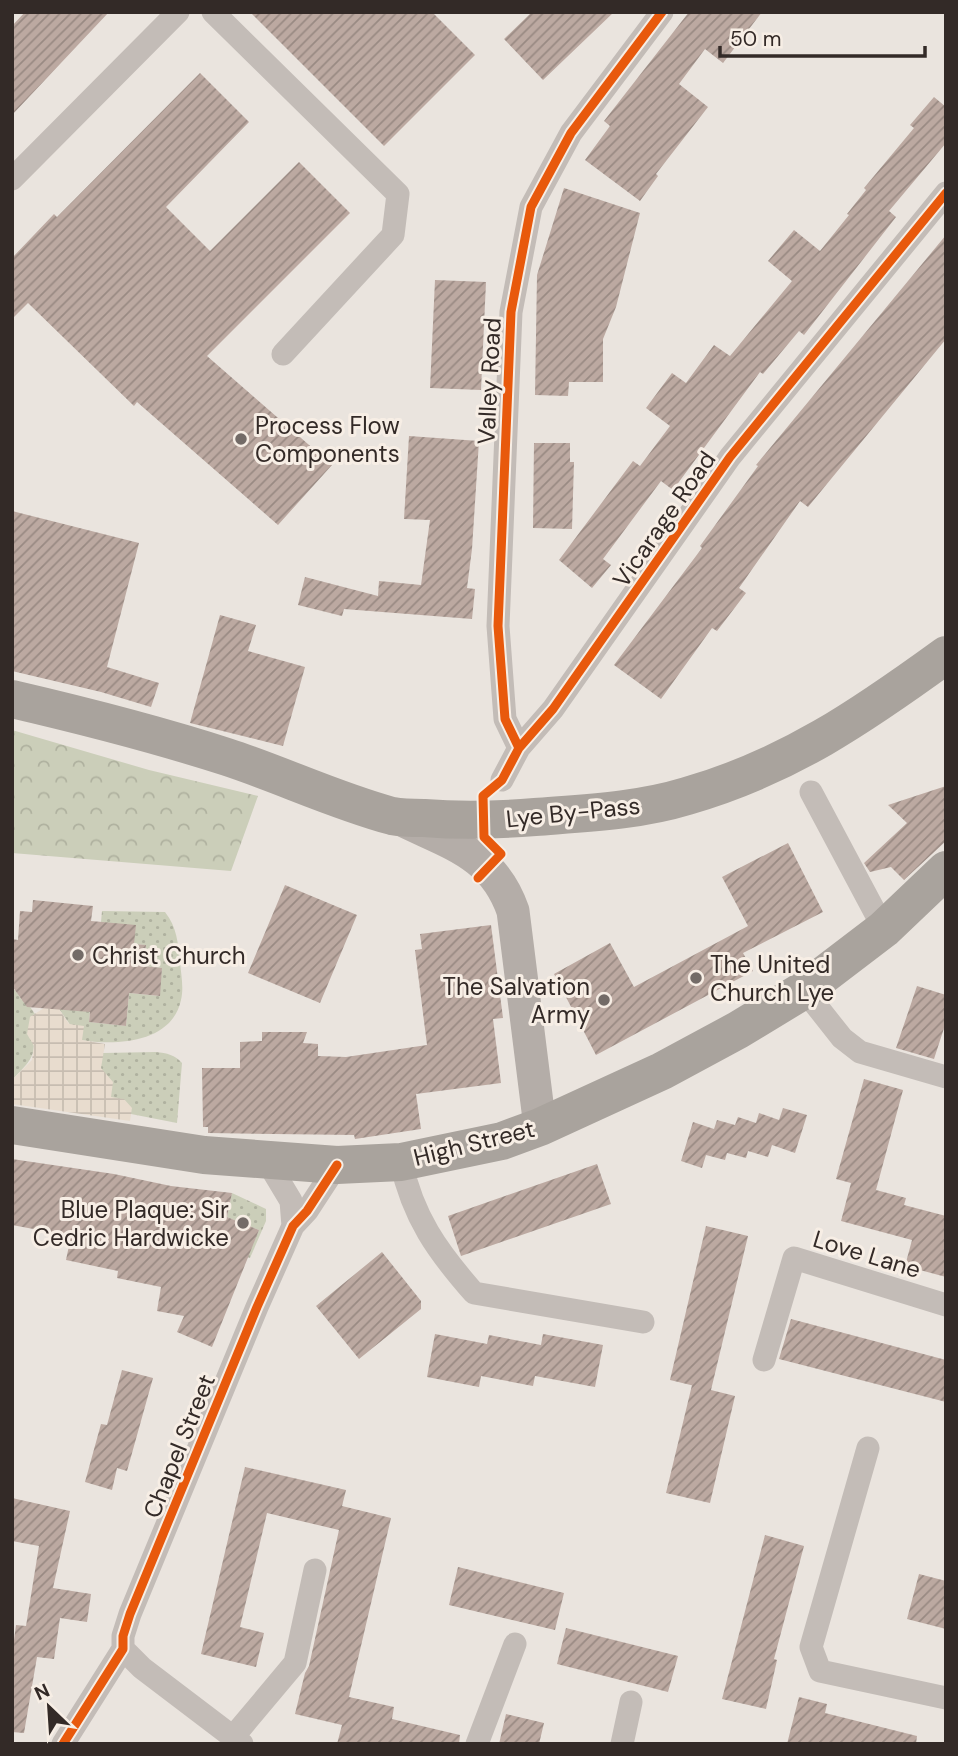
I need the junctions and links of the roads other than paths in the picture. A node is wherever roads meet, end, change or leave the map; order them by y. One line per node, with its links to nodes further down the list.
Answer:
1 (178, 12): 4 (street)
2 (213, 12): 6 (street)
3 (662, 12): 9 (street, Valley Road)
4 (12, 178)
5 (946, 192): 9 (street, Vicarage Road)
6 (282, 354)
7 (946, 655): 12 (highway, Lye By-Pass)
8 (12, 699): 12 (highway, Lye By-Pass)
9 (519, 748): 10 (street, Vicarage Road)
10 (502, 780)
11 (811, 792): 14 (street)
12 (394, 816): 18 (street)
13 (946, 870): 14 (highway, High Street)
14 (884, 929): 15 (highway, High Street)
15 (804, 990): 16 (street); 18 (highway, High Street)
16 (946, 1077)
17 (12, 1125): 19 (highway, High Street)
18 (540, 1127): 20 (highway, High Street)
19 (267, 1161): 21 (highway, High Street); 22 (street)
20 (401, 1162): 21 (highway, High Street); 24 (street)
21 (337, 1165): 22 (street, Chapel Street)
22 (293, 1226): 29 (street, Chapel Street)
23 (946, 1305): 25 (street, Love Lane)
24 (643, 1322)
25 (764, 1360)
26 (868, 1448): 30 (street)
27 (315, 1570): 32 (street)
28 (515, 1644): 34 (street)
29 (122, 1649): 32 (street); 33 (street, Chapel Street)
30 (946, 1698)
31 (631, 1702): 35 (street)
32 (238, 1740)
33 (63, 1744)
34 (477, 1744)
35 (622, 1744)

